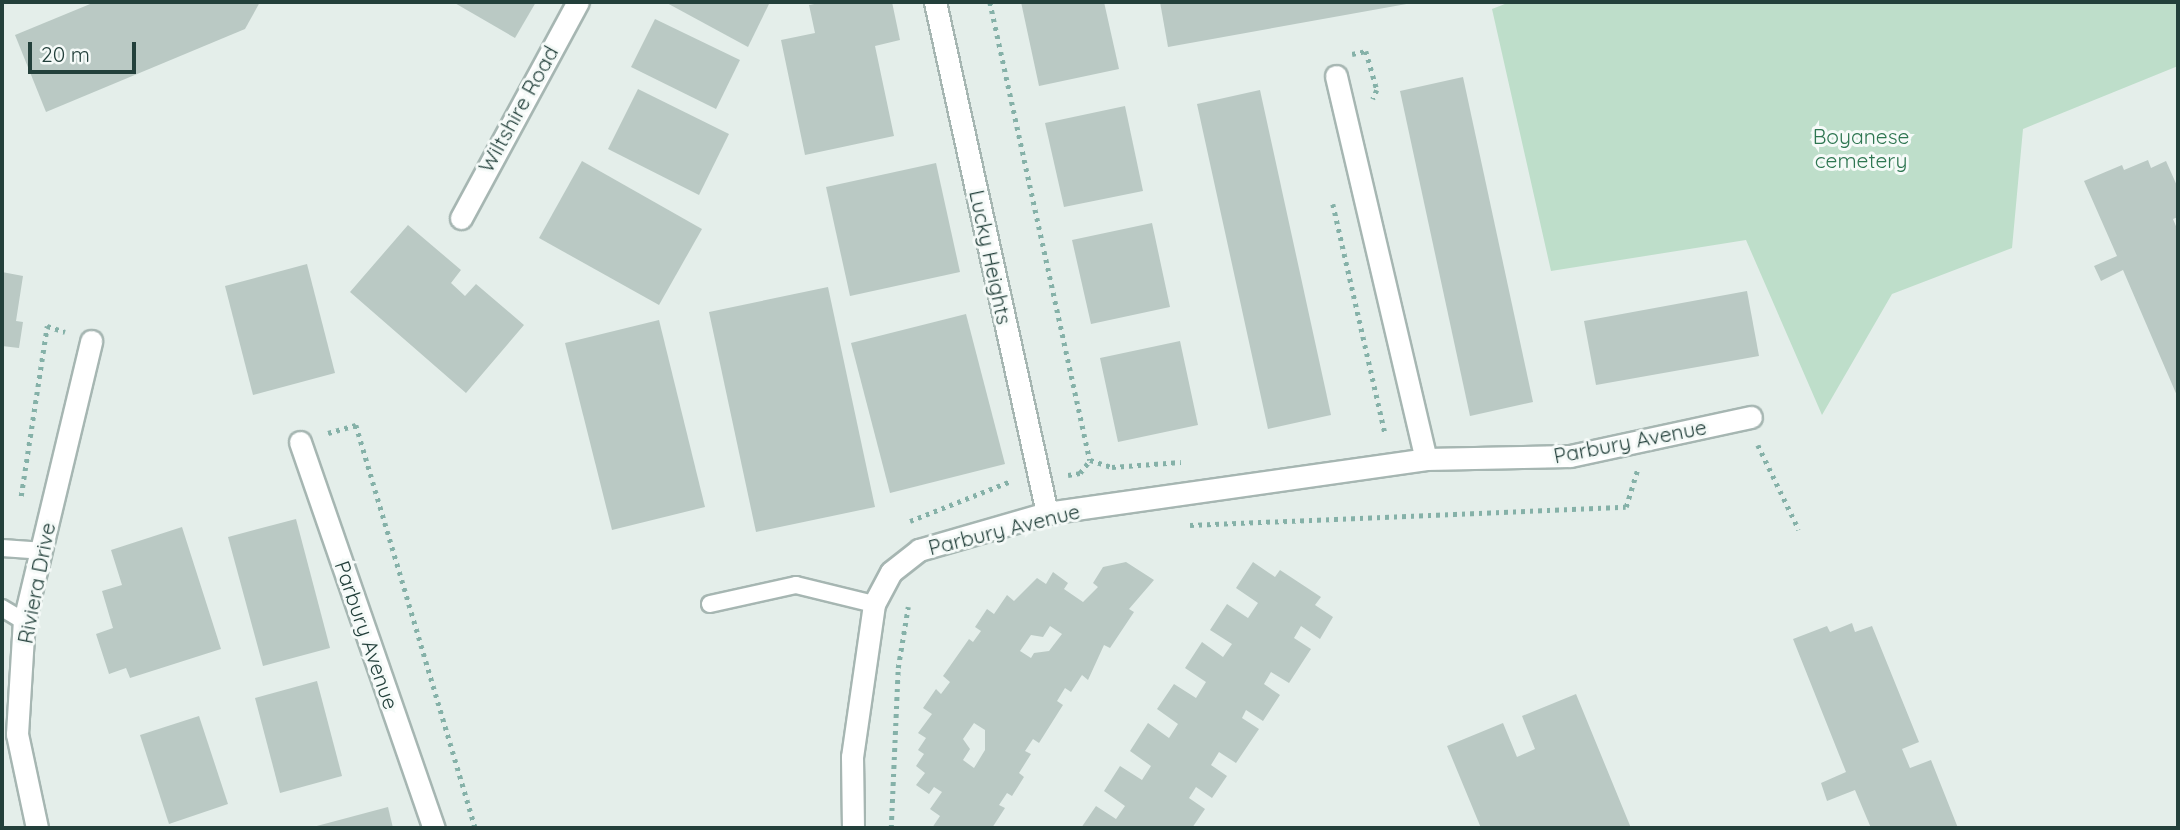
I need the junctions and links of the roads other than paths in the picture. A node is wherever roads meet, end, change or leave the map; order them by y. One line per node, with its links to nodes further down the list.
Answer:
1 (578, 2): 4 (street, Wiltshire Road)
2 (935, 2): 9 (street, Lucky Heights)
3 (1336, 76): 8 (street)
4 (461, 218)
5 (91, 341): 11 (street, Riviera Drive)
6 (1751, 417): 8 (street, Parbury Avenue)
7 (300, 442): 17 (street, Parbury Avenue)
8 (1426, 459): 9 (street, Parbury Avenue)
9 (1047, 513): 13 (street, Parbury Avenue)
10 (2, 548): 11 (lane)
11 (41, 551): 15 (street, Riviera Drive)
12 (710, 604): 13 (lane)
13 (874, 604): 18 (street, Parbury Avenue)
14 (2, 608): 15 (lane)
15 (24, 621): 16 (street, Riviera Drive)
16 (37, 828)
17 (434, 828)
18 (853, 828)

